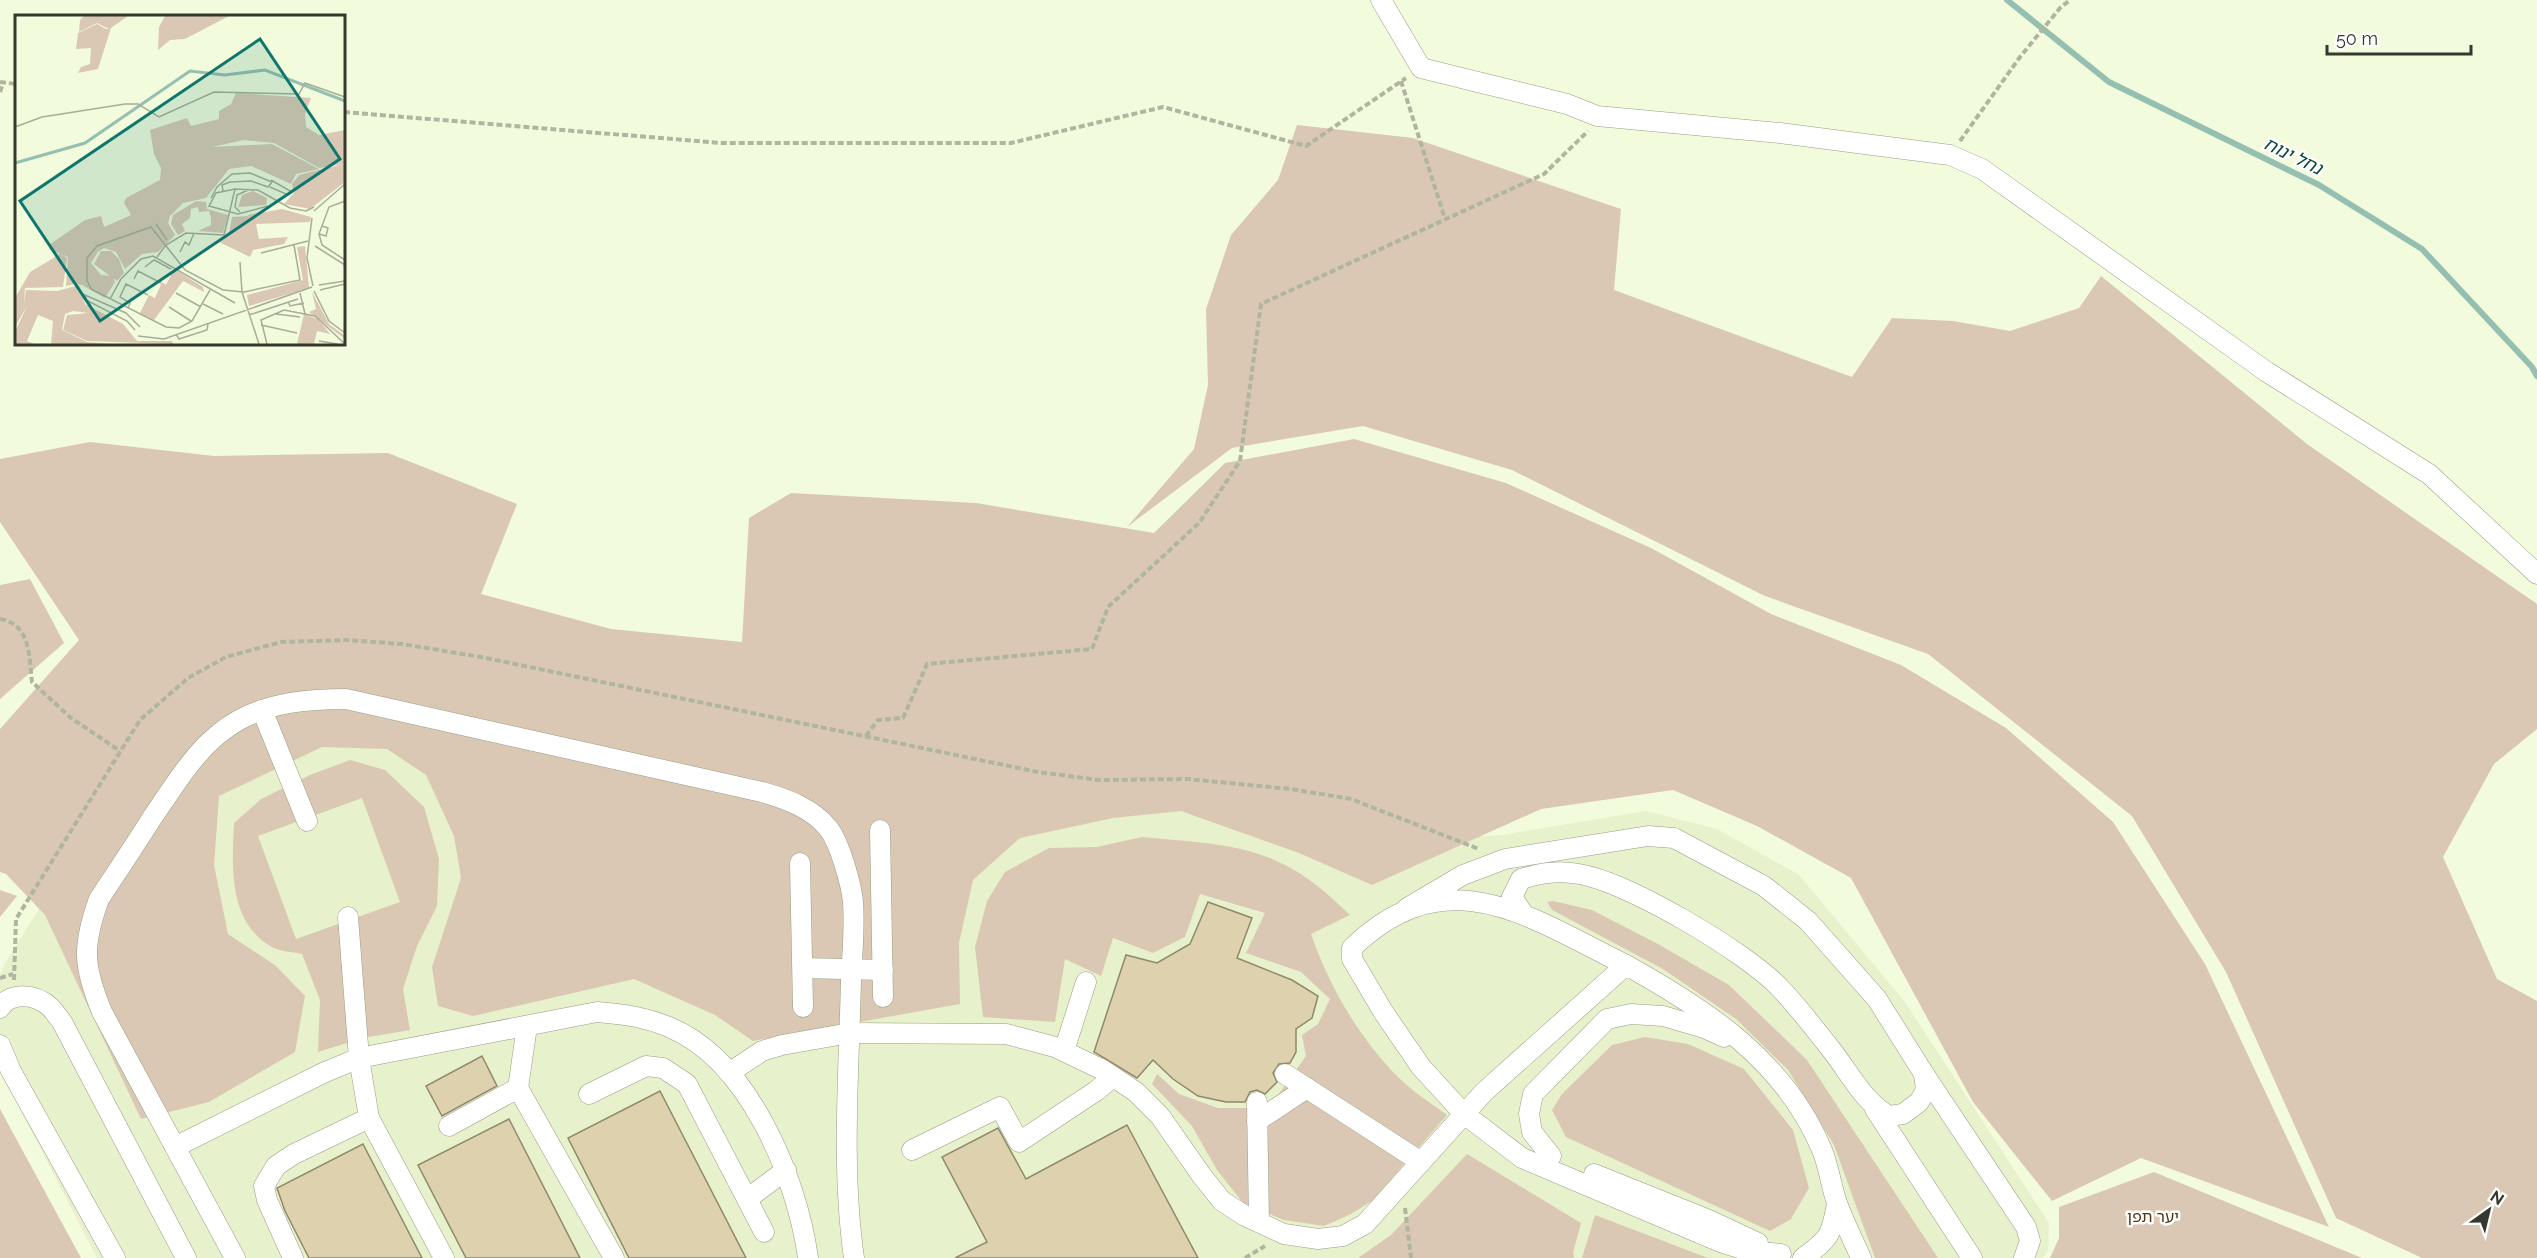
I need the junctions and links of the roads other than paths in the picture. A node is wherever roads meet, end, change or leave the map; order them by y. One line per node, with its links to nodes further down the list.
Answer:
1 (1381, 0): 2 (street)
2 (2537, 574)
3 (262, 710): 4 (street); 12 (street); 35 (street)
4 (307, 822)
5 (880, 830): 13 (street)
6 (800, 863): 11 (street)
7 (1407, 908): 8 (street); 26 (street); 32 (street)
8 (1524, 915): 10 (street); 31 (street)
9 (348, 917): 23 (street)
10 (1626, 965): 21 (street); 32 (street)
11 (802, 968): 12 (street); 16 (street)
12 (851, 969): 13 (street); 19 (street)
13 (883, 970): 15 (street)
14 (1086, 982): 22 (street)
15 (883, 997)
16 (803, 1007)
17 (0, 1008): 46 (street)
18 (527, 1026): 23 (street); 24 (street); 28 (street)
19 (850, 1033): 22 (street); 24 (street); 52 (street)
20 (0, 1045): 45 (street)
21 (1751, 1049): 37 (street); 41 (street)
22 (1064, 1051): 27 (street)
23 (359, 1058): 33 (street); 35 (street)
24 (729, 1074): 39 (street)
25 (1285, 1074): 29 (street)
26 (1924, 1074): 31 (street); 56 (street)
27 (1113, 1077): 36 (street); 42 (street)
28 (518, 1088): 34 (street); 50 (street)
29 (1307, 1088): 38 (street); 42 (street)
30 (590, 1094): 40 (street)
31 (1875, 1109): 55 (street)
32 (1464, 1114): 37 (street); 38 (street); 44 (street)
33 (369, 1118): 48 (street); 49 (street)
34 (449, 1126)
35 (175, 1147): 47 (street)
36 (912, 1150)
37 (1551, 1156): 44 (street)
38 (1421, 1162): 42 (street)
39 (786, 1170): 40 (street); 51 (street)
40 (747, 1199): 43 (street)
41 (1837, 1203): 53 (street); 54 (street)
42 (1259, 1222)
43 (764, 1232)
44 (1785, 1256)
45 (115, 1258)
46 (186, 1258)
47 (235, 1258)
48 (293, 1258)
49 (444, 1258)
50 (614, 1258)
51 (807, 1258)
52 (854, 1258)
53 (1803, 1258)
54 (1861, 1258)
55 (1972, 1258)
56 (2024, 1258)

